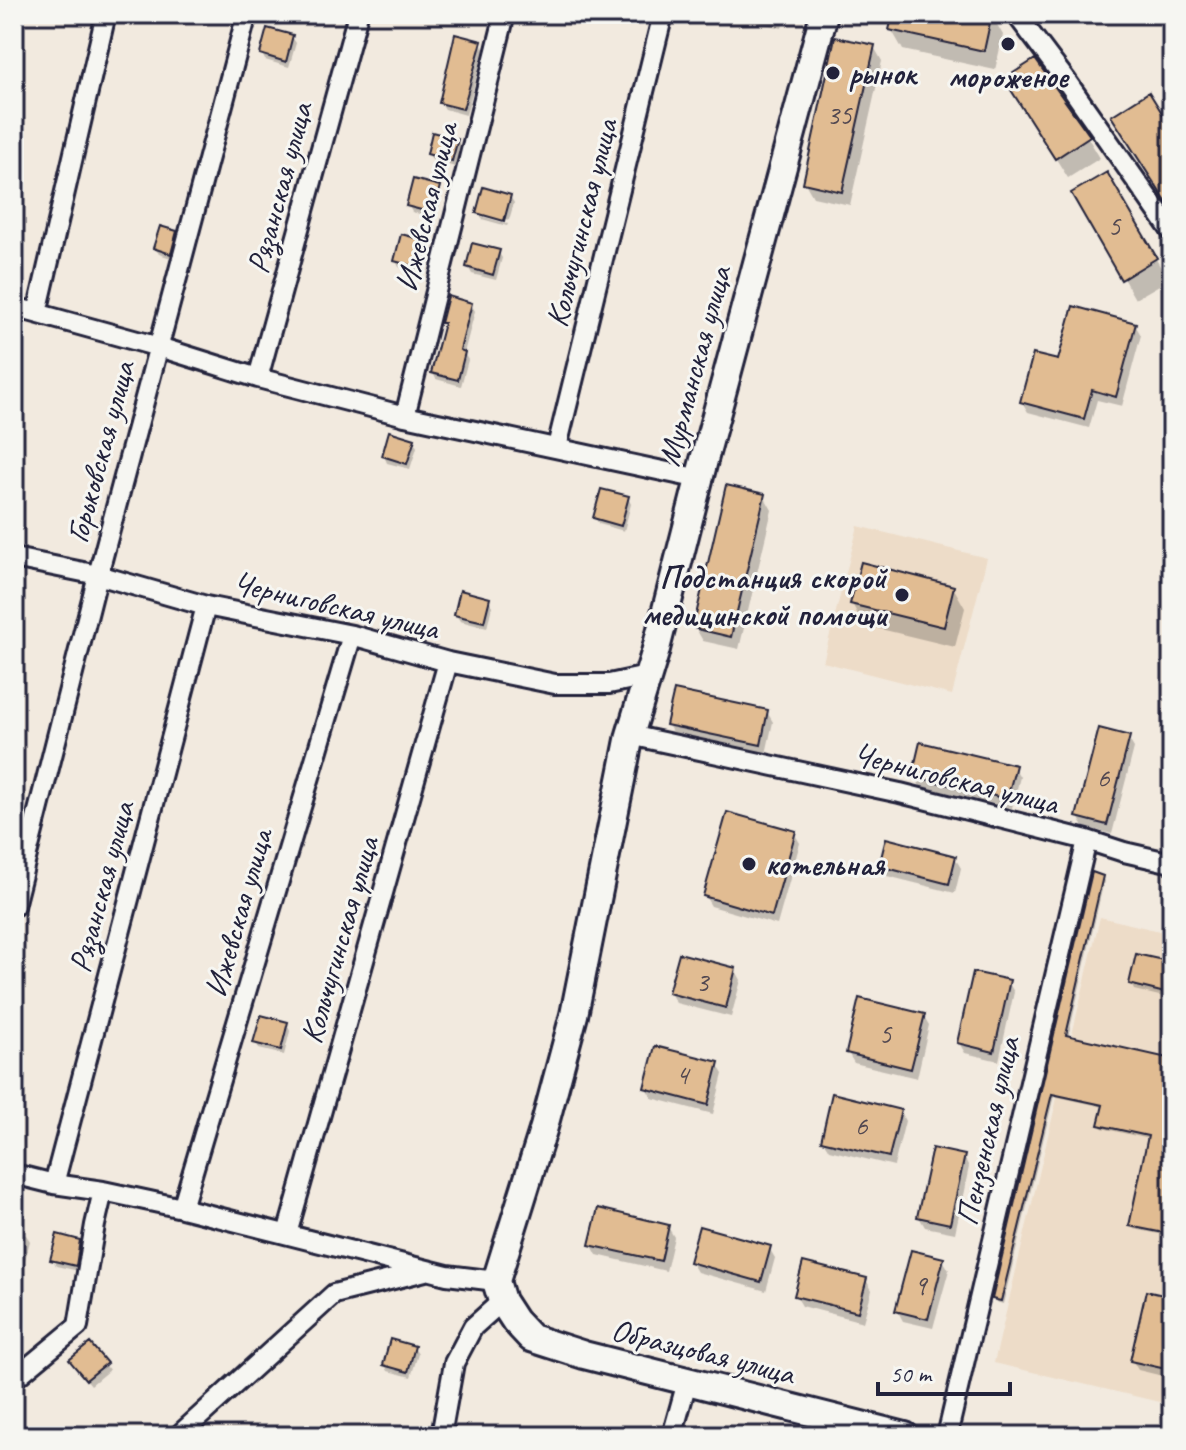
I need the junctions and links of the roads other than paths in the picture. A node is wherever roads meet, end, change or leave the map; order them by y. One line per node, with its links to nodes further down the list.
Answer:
1 (106, 14): 10 (street)
2 (247, 14): 11 (street, Горьковская улица)
3 (358, 14): 12 (street, Рязанская улица)
4 (505, 14): 13 (street, Ижевская улица)
5 (663, 14): 14 (street, Кольчугинская улица)
6 (824, 14): 15 (main road, Мурманская улица)
7 (1016, 14): 8 (street)
8 (1172, 232)
9 (14, 307): 10 (street)
10 (37, 313): 11 (street)
11 (159, 347): 12 (street); 17 (street, Горьковская улица)
12 (258, 378): 13 (street)
13 (405, 416): 14 (street)
14 (557, 447): 15 (street)
15 (700, 479): 21 (main road, Мурманская улица)
16 (14, 558): 17 (street, Черниговская улица)
17 (98, 575): 18 (street, Черниговская улица); 25 (street, Горьковская улица)
18 (206, 606): 19 (street, Черниговская улица); 27 (street, Рязанская улица)
19 (352, 635): 20 (street, Черниговская улица); 29 (street, Ижевская улица)
20 (448, 662): 21 (street, Черниговская улица); 30 (street, Кольчугинская улица)
21 (647, 676): 22 (main road, Мурманская улица)
22 (630, 735): 23 (street, Черниговская улица); 32 (main road, Мурманская улица)
23 (1087, 840): 24 (street, Черниговская улица); 39 (street, Пензенская улица)
24 (1172, 863)
25 (14, 906)
26 (14, 1174): 27 (street)
27 (54, 1184): 28 (street)
28 (103, 1191): 29 (street); 33 (street)
29 (182, 1208): 30 (street)
30 (287, 1234): 31 (street)
31 (426, 1270): 32 (street); 35 (street)
32 (499, 1291): 34 (main road, Образцовая улица); 36 (street)
33 (14, 1379)
34 (687, 1382): 37 (street); 38 (main road, Образцовая улица)
35 (178, 1436)
36 (441, 1436)
37 (672, 1436)
38 (905, 1436)
39 (947, 1436)

